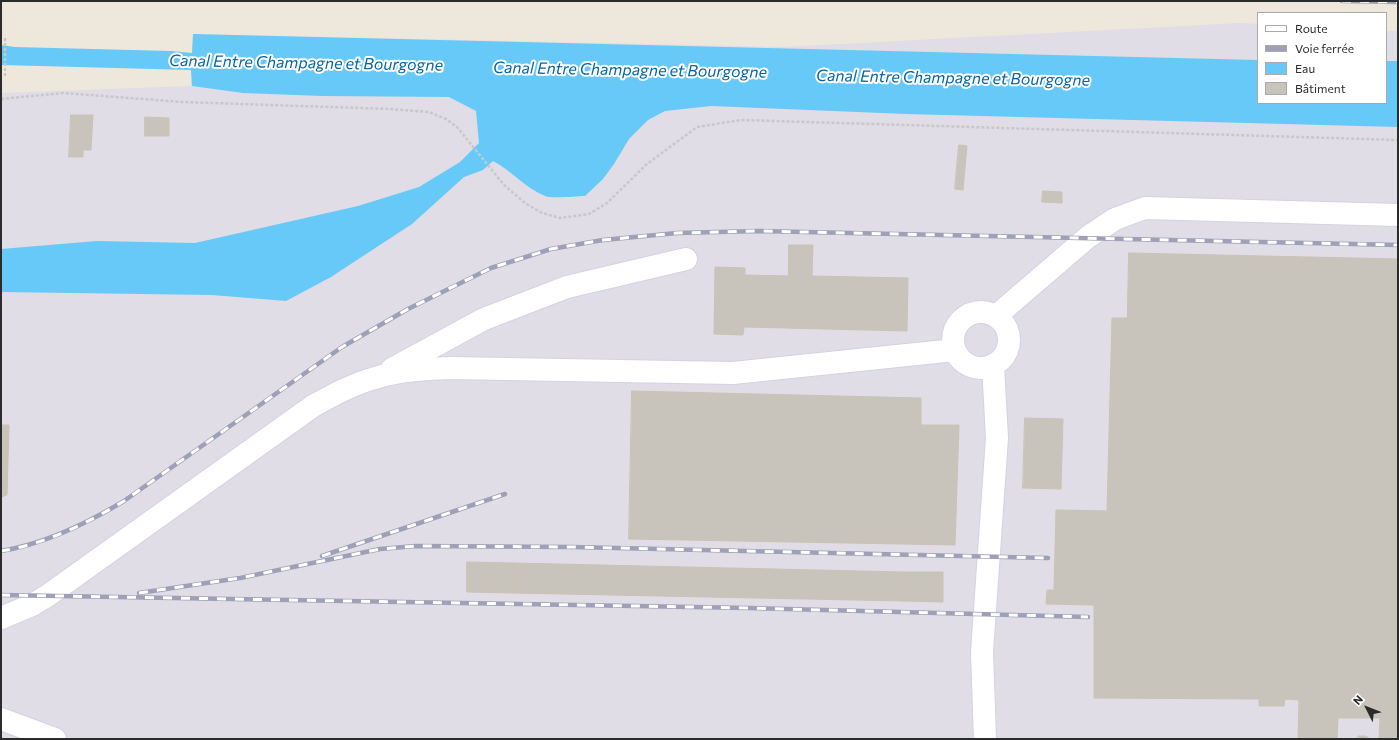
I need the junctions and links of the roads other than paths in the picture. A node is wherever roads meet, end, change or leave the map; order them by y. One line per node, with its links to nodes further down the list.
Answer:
1 (1398, 214): 3 (lane)
2 (686, 259): 6 (lane)
3 (996, 316): 4 (lane); 5 (lane)
4 (955, 350): 5 (lane); 6 (lane)
5 (993, 365): 10 (lane)
6 (375, 378): 7 (lane)
7 (1, 618)
8 (1, 719): 9 (lane)
9 (55, 739)
10 (985, 739)

